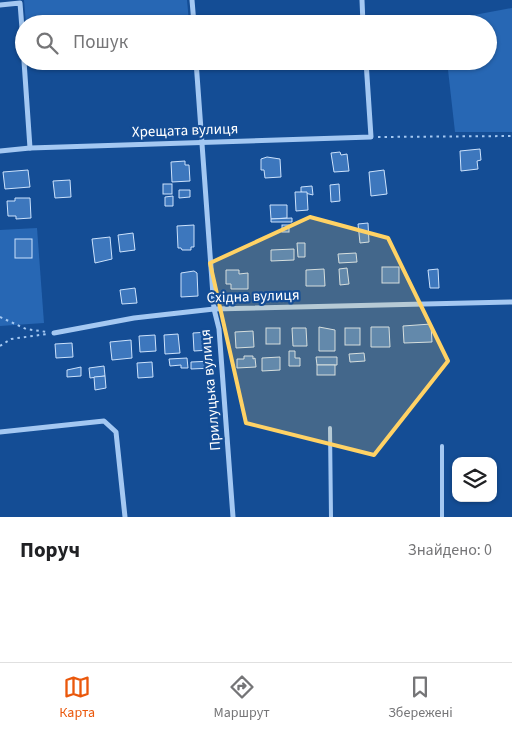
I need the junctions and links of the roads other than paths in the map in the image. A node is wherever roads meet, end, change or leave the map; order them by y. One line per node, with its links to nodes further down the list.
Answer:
1 (192, 0): 5 (street)
2 (362, 0): 6 (street)
3 (0, 5): 4 (street)
4 (21, 15)
5 (193, 15)
6 (363, 15)
7 (25, 70): 11 (street)
8 (196, 70): 10 (street, Прилуцька вулиця)
9 (367, 70): 10 (street, Хрещата вулиця)
10 (200, 142): 11 (street, Хрещата вулиця); 14 (street, Прилуцька вулиця)
11 (30, 148): 12 (street, Хрещата вулиця)
12 (0, 151)
13 (512, 302): 14 (street, Східна вулиця)
14 (214, 309): 15 (street, Східна вулиця); 20 (street, Прилуцька вулиця)
15 (54, 333)
16 (330, 428): 21 (lane)
17 (0, 432): 19 (street)
18 (442, 446): 22 (lane)
19 (126, 517)
20 (233, 517)
21 (331, 517)
22 (442, 517)

